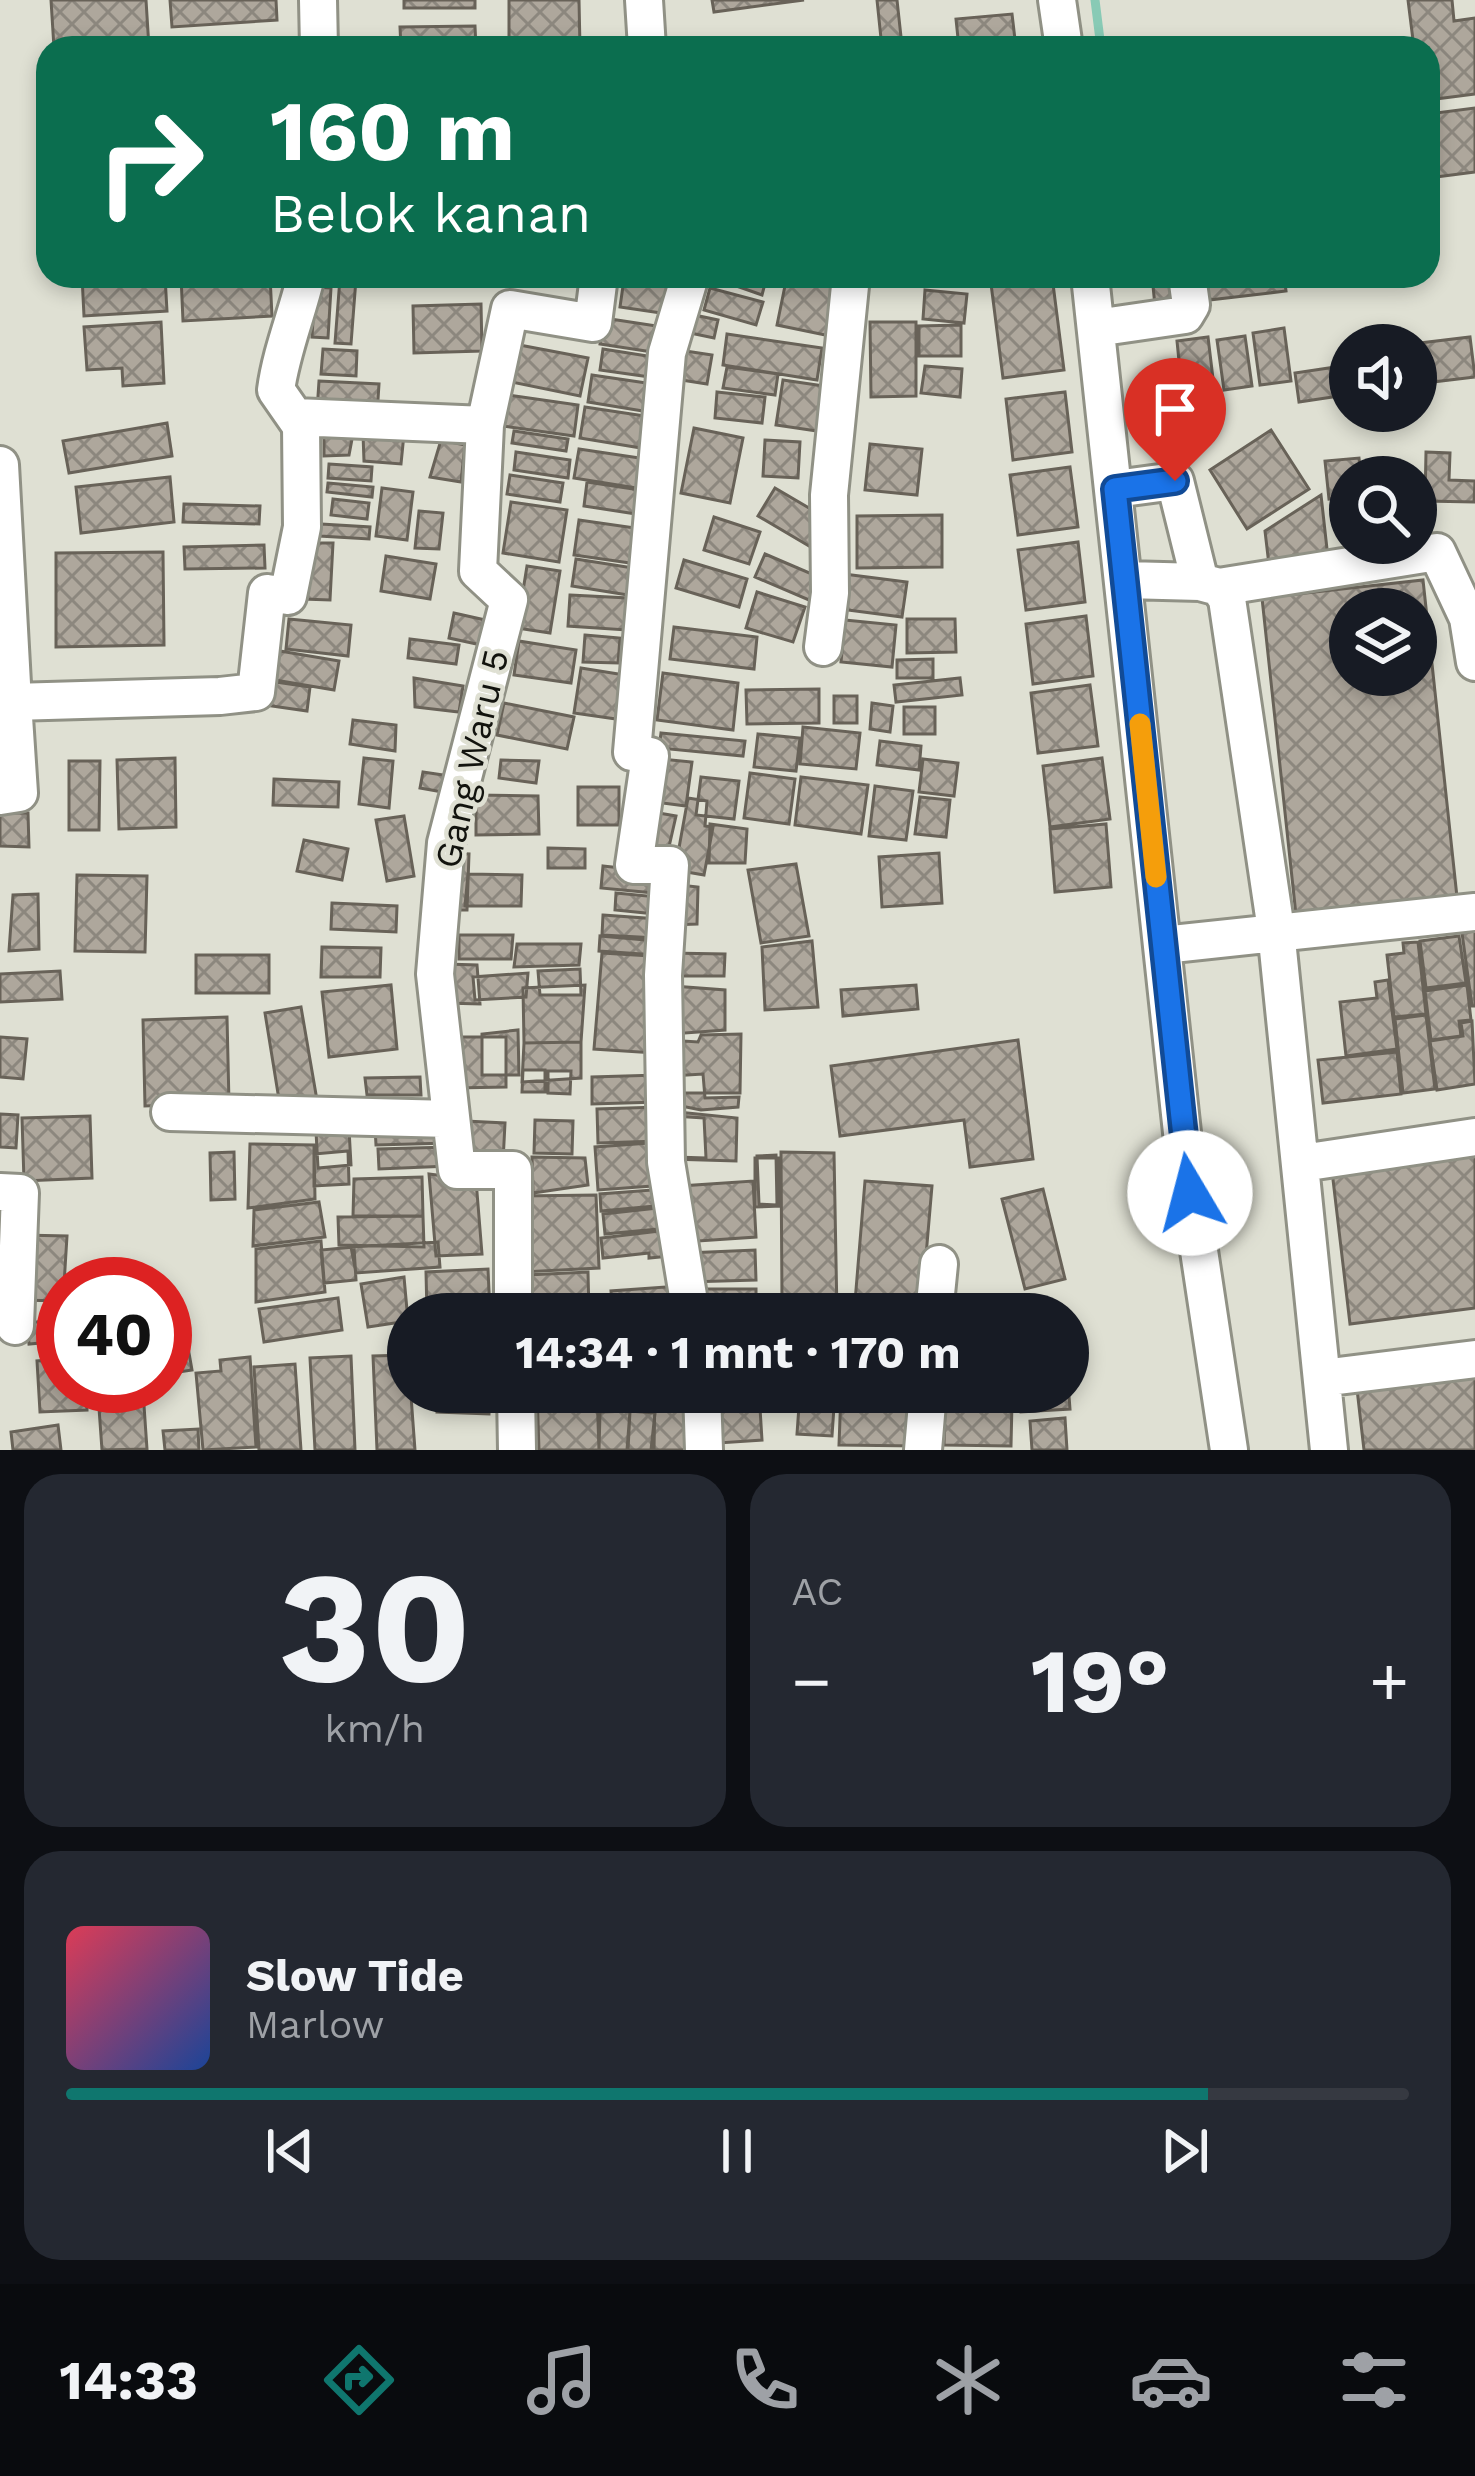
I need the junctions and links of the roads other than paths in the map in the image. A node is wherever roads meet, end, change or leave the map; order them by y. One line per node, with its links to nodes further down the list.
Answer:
1 (318, 0): 4 (street)
2 (644, 0): 5 (street)
3 (1058, 0): 6 (street)
4 (320, 36)
5 (646, 36)
6 (1062, 36)
7 (303, 288): 14 (street)
8 (597, 288): 15 (street)
9 (686, 288): 34 (street)
10 (850, 288): 20 (street)
11 (1091, 288): 13 (street)
12 (1189, 288): 13 (street)
13 (1096, 328): 17 (street)
14 (295, 417): 15 (street); 22 (street)
15 (484, 425): 28 (street, Gang Waru 5)
16 (0, 464): 22 (street)
17 (1115, 489): 18 (street); 19 (street)
18 (1126, 580): 19 (street); 26 (street)
19 (1210, 585): 21 (street); 25 (street)
20 (823, 647)
21 (1475, 662)
22 (13, 702): 23 (street)
23 (0, 796)
24 (1475, 912): 25 (street)
25 (1276, 930): 26 (street); 30 (street)
26 (1163, 945): 45 (street)
27 (170, 1112): 28 (street)
28 (451, 1119): 33 (street, Gang Waru 5)
29 (1475, 1137): 30 (street)
30 (1302, 1162): 38 (street)
31 (0, 1192): 36 (street)
32 (939, 1264): 35 (street)
33 (513, 1293)
34 (688, 1293)
35 (936, 1293)
36 (15, 1326)
37 (1475, 1359): 38 (street)
38 (1322, 1378): 46 (street)
39 (516, 1413): 42 (street)
40 (703, 1413): 43 (street)
41 (926, 1413): 44 (street)
42 (517, 1450)
43 (704, 1450)
44 (922, 1450)
45 (1229, 1450)
46 (1329, 1450)

